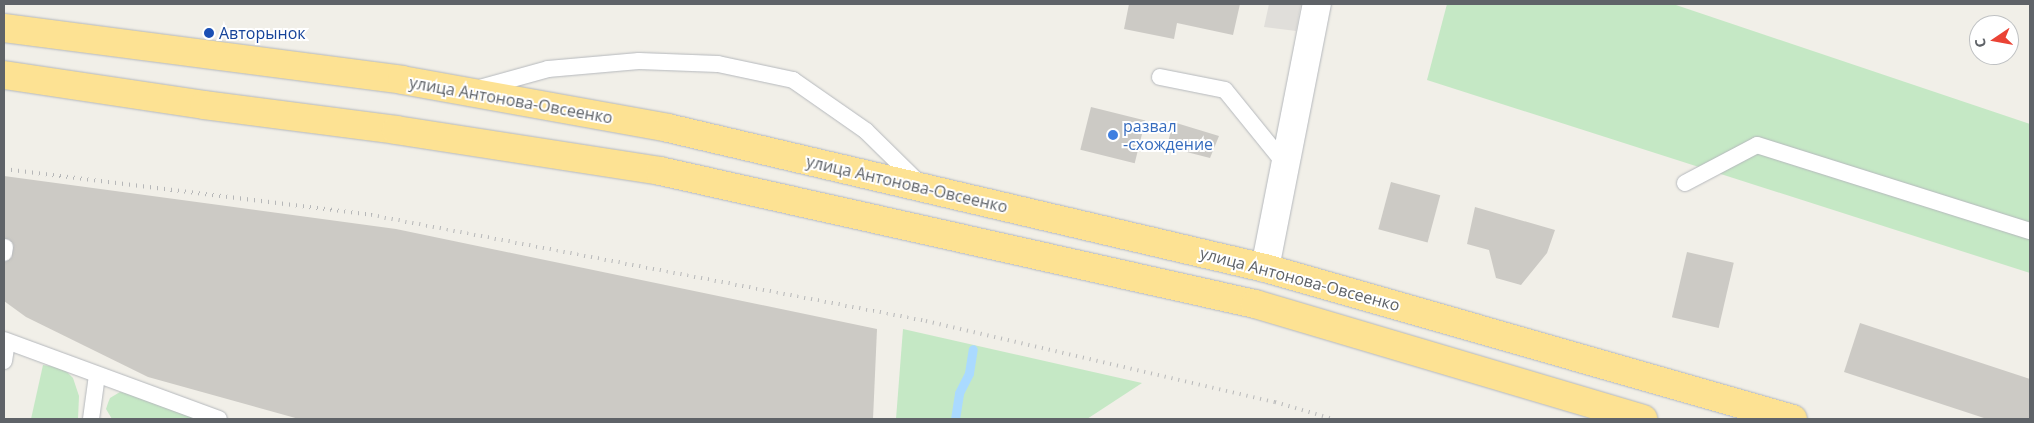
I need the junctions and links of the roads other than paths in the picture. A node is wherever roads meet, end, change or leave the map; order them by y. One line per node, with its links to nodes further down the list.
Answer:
1 (1318, 4): 6 (street)
2 (4, 28): 5 (highway, улица Антонова-Овсеенко)
3 (4, 74): 16 (highway)
4 (1160, 77): 6 (lane)
5 (467, 92): 8 (highway, улица Антонова-Овсеенко); 8 (lane)
6 (1285, 164): 10 (street)
7 (1685, 183): 9 (lane)
8 (924, 187): 10 (highway, улица Антонова-Овсеенко)
9 (2030, 231)
10 (1266, 268): 17 (highway, улица Антонова-Овсеенко)
11 (6, 342): 12 (lane); 13 (lane)
12 (4, 361)
13 (97, 375): 14 (lane); 15 (lane)
14 (91, 419)
15 (219, 419)
16 (1643, 419)
17 (1793, 419)

